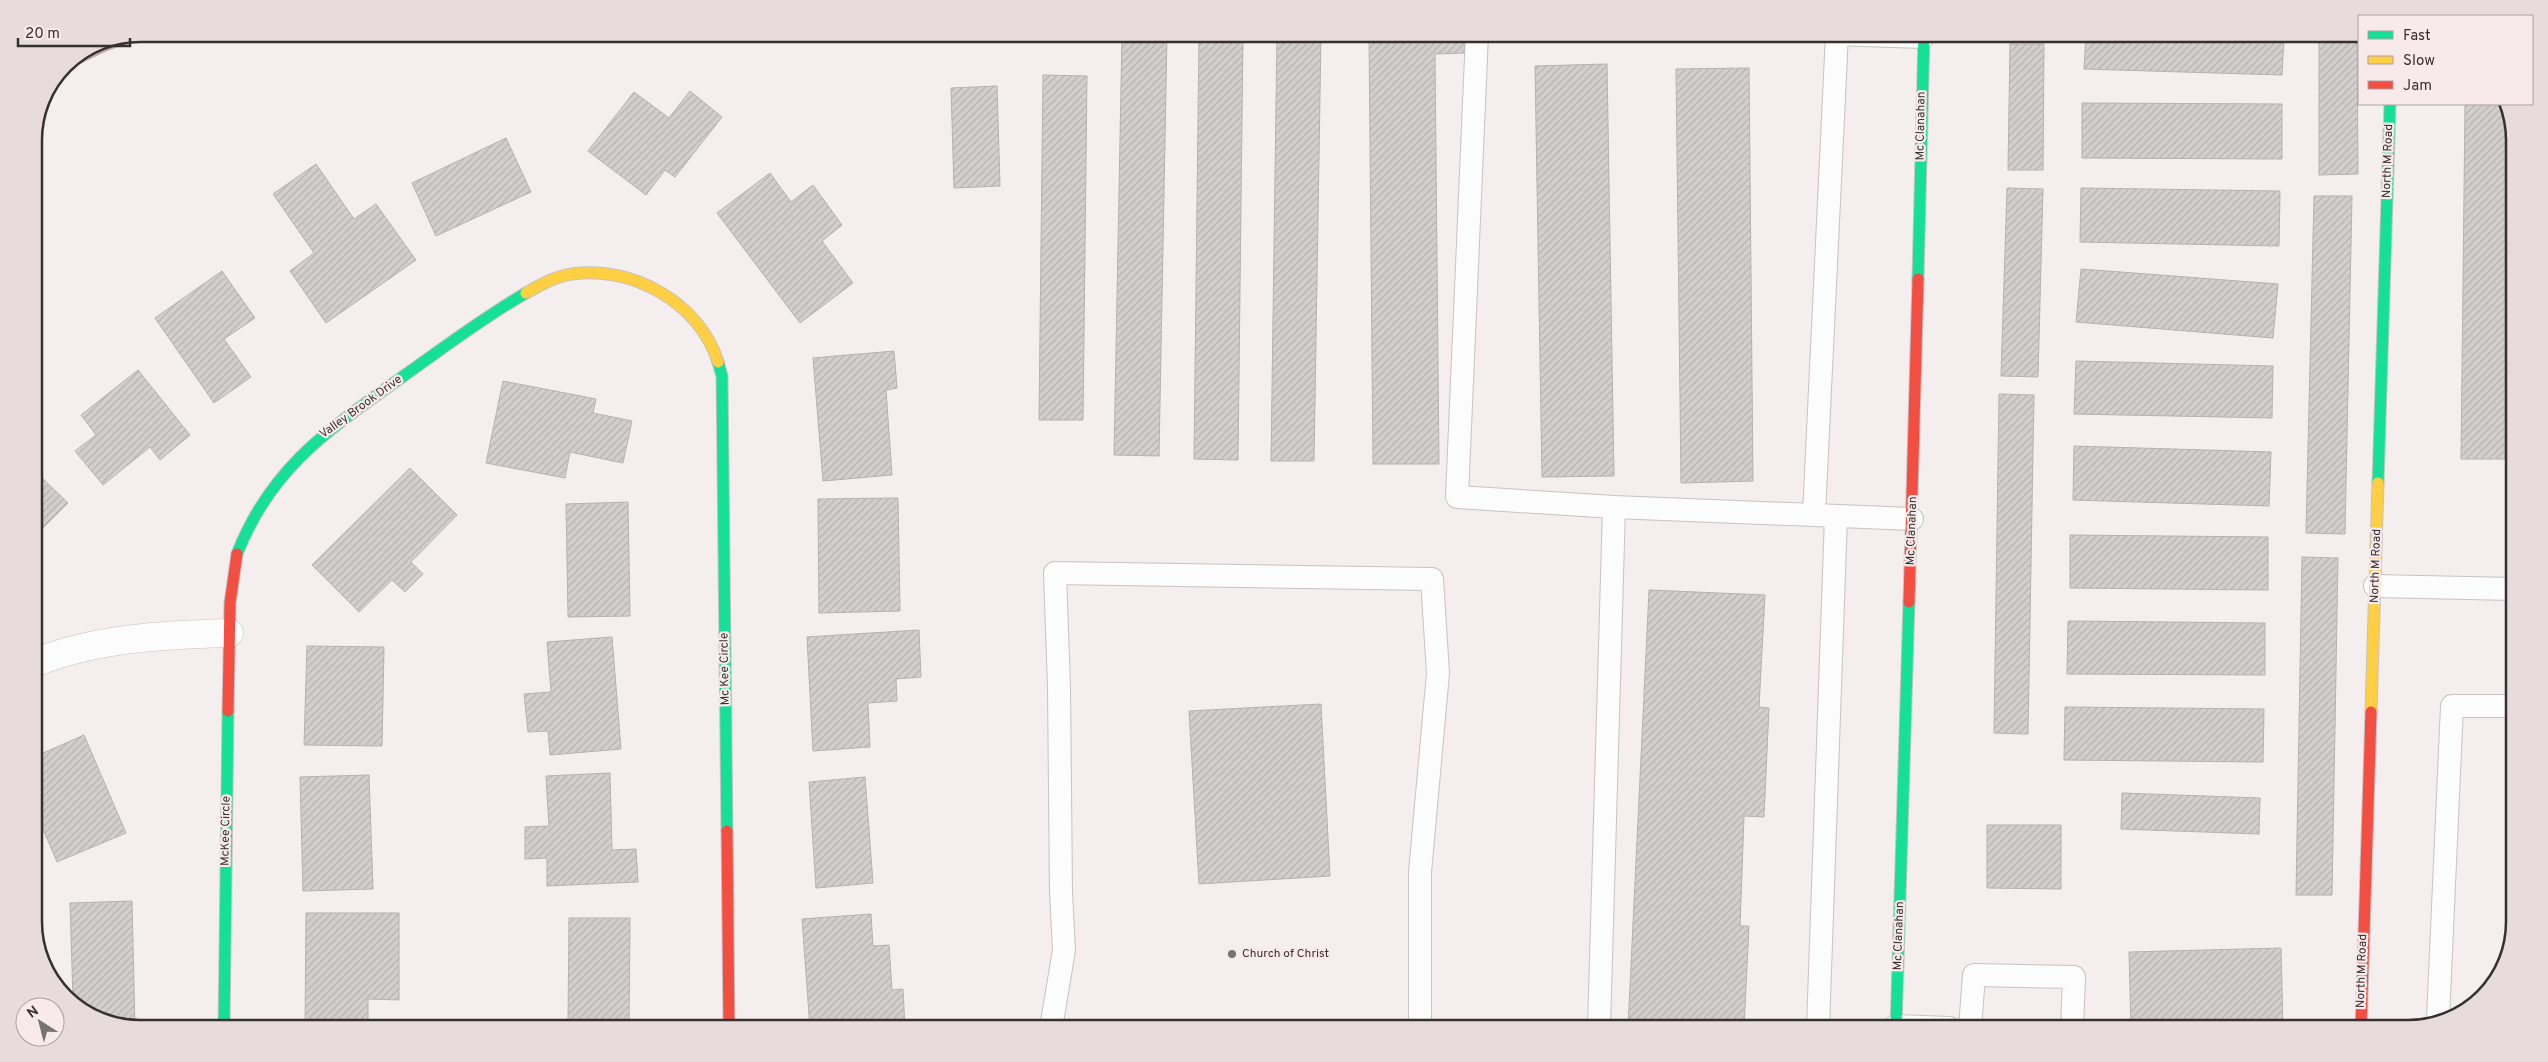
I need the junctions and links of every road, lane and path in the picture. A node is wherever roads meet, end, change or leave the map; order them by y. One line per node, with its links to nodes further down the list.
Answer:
1 (1477, 42): 6 (lane)
2 (1835, 42): 7 (lane)
3 (1923, 42): 9 (street, Mc Clanahan)
4 (2390, 105): 10 (street, North M Road)
5 (691, 318): 12 (street, Valley Brook Drive); 17 (street, Mc Kee Circle)
6 (1614, 507): 7 (lane); 20 (lane)
7 (1814, 515): 8 (lane)
8 (1836, 516): 9 (lane); 21 (lane)
9 (1912, 519): 22 (street, Mc Clanahan)
10 (2375, 586): 11 (lane); 25 (street, North M Road)
11 (2506, 588)
12 (229, 634): 13 (street); 16 (street, McKee Circle)
13 (43, 660)
14 (2506, 706): 15 (lane)
15 (2438, 1014)
16 (224, 1020)
17 (730, 1020)
18 (1052, 1020): 19 (lane)
19 (1420, 1020)
20 (1599, 1020)
21 (1818, 1020)
22 (1896, 1020)
23 (1971, 1020): 24 (lane)
24 (2072, 1020)
25 (2361, 1020)

